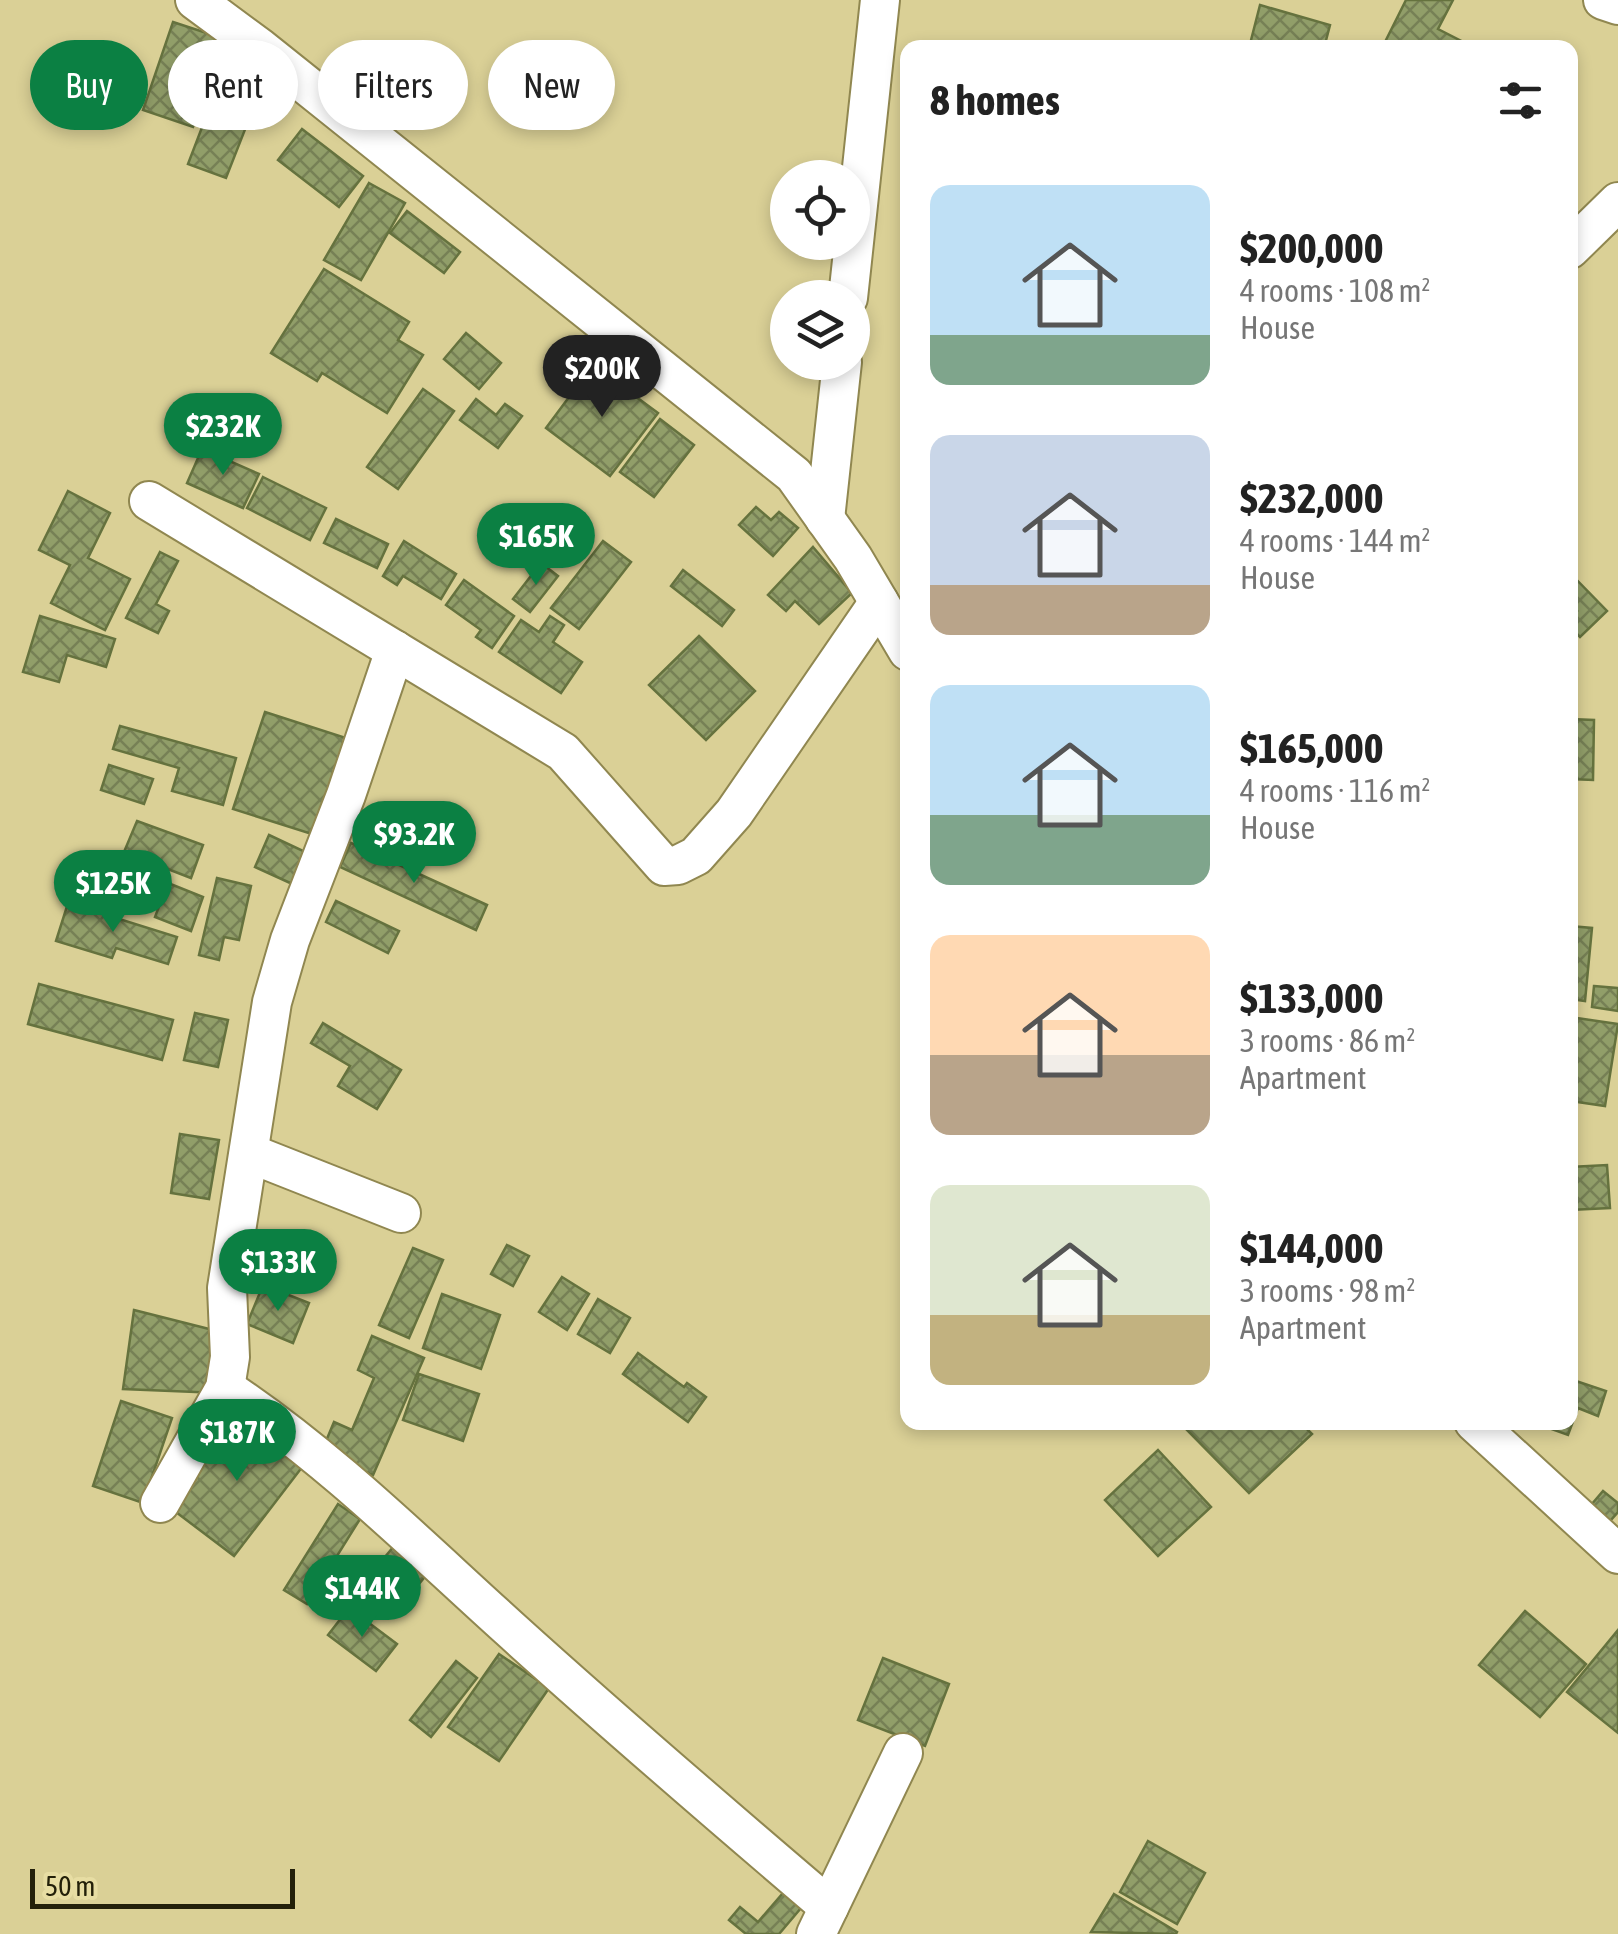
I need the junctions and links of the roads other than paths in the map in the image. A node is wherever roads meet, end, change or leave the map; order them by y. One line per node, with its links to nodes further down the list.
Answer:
1 (195, 0): 10 (street)
2 (880, 0): 7 (street)
3 (1603, 0): 4 (street)
4 (1618, 5)
5 (1618, 202): 6 (street)
6 (1578, 241)
7 (850, 280)
8 (840, 380): 10 (street)
9 (149, 501): 13 (street)
10 (825, 519): 11 (street)
11 (879, 602): 12 (street); 13 (street)
12 (900, 637)
13 (395, 650): 14 (street)
14 (249, 1154): 15 (street); 16 (street)
15 (401, 1213)
16 (226, 1388): 18 (street); 21 (street)
17 (1483, 1430): 19 (street)
18 (160, 1503)
19 (1618, 1554)
20 (903, 1753): 21 (street)
21 (822, 1920)

